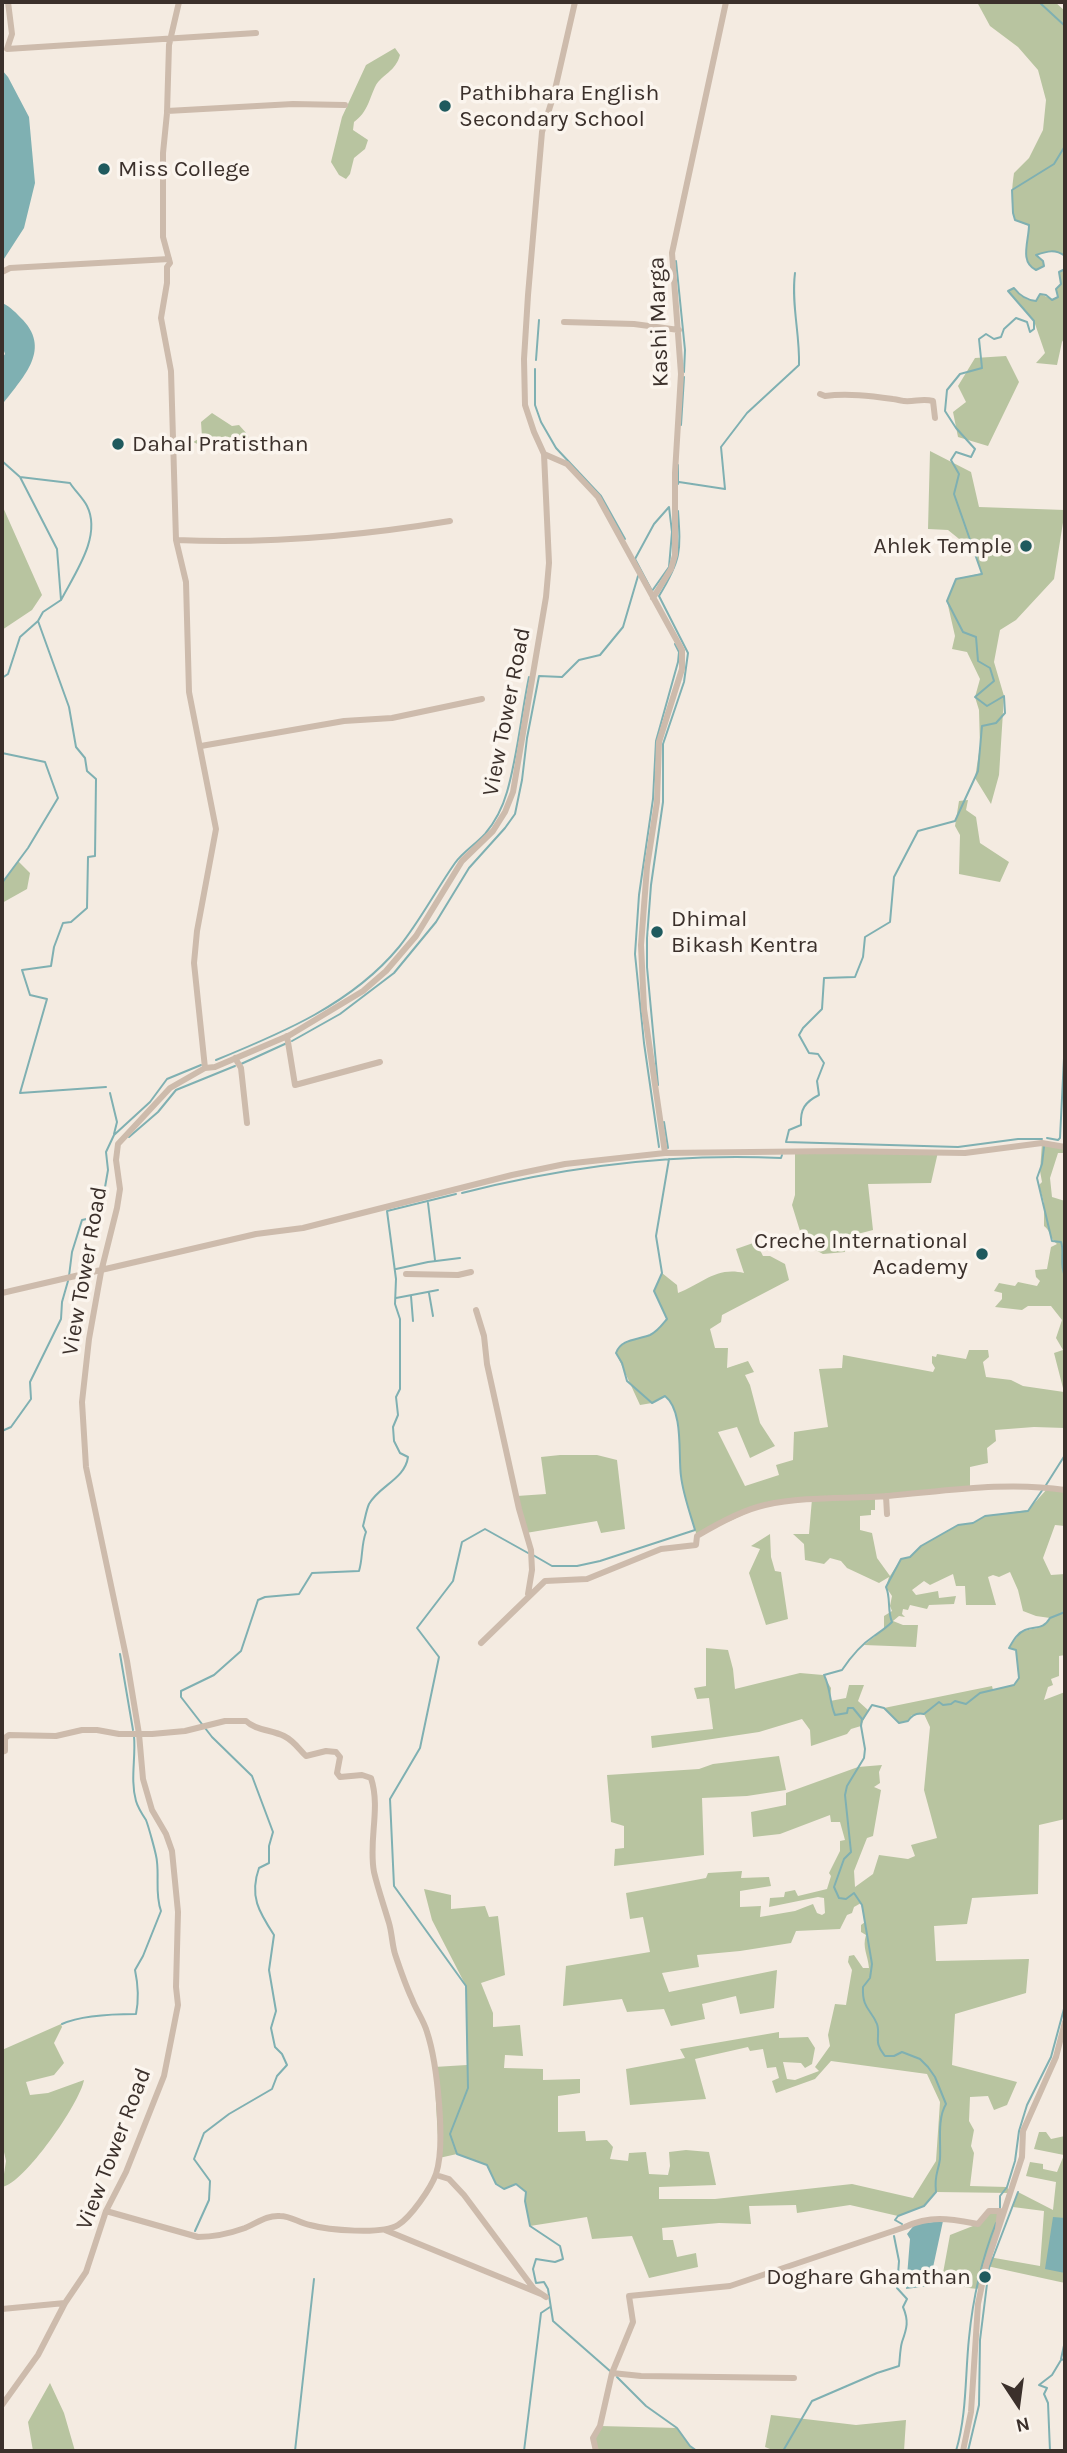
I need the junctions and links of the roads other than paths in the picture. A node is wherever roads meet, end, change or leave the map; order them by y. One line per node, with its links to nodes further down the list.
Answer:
1 (8, 2): 6 (street)
2 (179, 2): 6 (street)
3 (575, 2): 15 (street, View Tower Road)
4 (726, 2): 12 (street, Kashi Marga)
5 (256, 33): 6 (street)
6 (170, 38): 8 (street)
7 (345, 105): 8 (street)
8 (167, 111): 9 (street)
9 (169, 263): 10 (street); 17 (street)
10 (2, 272)
11 (564, 322): 12 (street)
12 (679, 330): 18 (street, Kashi Marga)
13 (820, 394): 14 (street)
14 (935, 418)
15 (544, 454): 18 (street); 21 (street, View Tower Road)
16 (450, 521): 17 (street)
17 (176, 540): 20 (street)
18 (653, 598): 27 (street)
19 (482, 699): 20 (street)
20 (201, 746): 24 (street)
21 (287, 1036): 22 (street, View Tower Road); 23 (street)
22 (235, 1058): 24 (street, View Tower Road); 25 (street)
23 (380, 1062)
24 (205, 1068): 28 (street, View Tower Road)
25 (247, 1123)
26 (1065, 1147): 27 (street)
27 (666, 1153): 28 (street)
28 (101, 1272): 31 (street); 38 (street, View Tower Road)
29 (471, 1272): 30 (street)
30 (406, 1275)
31 (2, 1293)
32 (476, 1310): 36 (street)
33 (1065, 1490): 34 (street)
34 (886, 1496): 35 (street); 36 (street)
35 (887, 1514)
36 (528, 1596): 37 (street)
37 (481, 1643)
38 (139, 1734): 39 (street); 41 (street); 42 (street, View Tower Road)
39 (2, 1752)
40 (1065, 2022): 44 (street)
41 (436, 2175): 43 (street); 43 (street)
42 (106, 2211): 43 (street); 45 (street, View Tower Road)
43 (383, 2229)
44 (998, 2229): 47 (street); 51 (street)
45 (65, 2303): 46 (street); 49 (street, View Tower Road)
46 (2, 2309)
47 (612, 2373): 48 (street); 50 (street)
48 (794, 2378)
49 (2, 2405)
50 (596, 2451)
51 (963, 2451)

